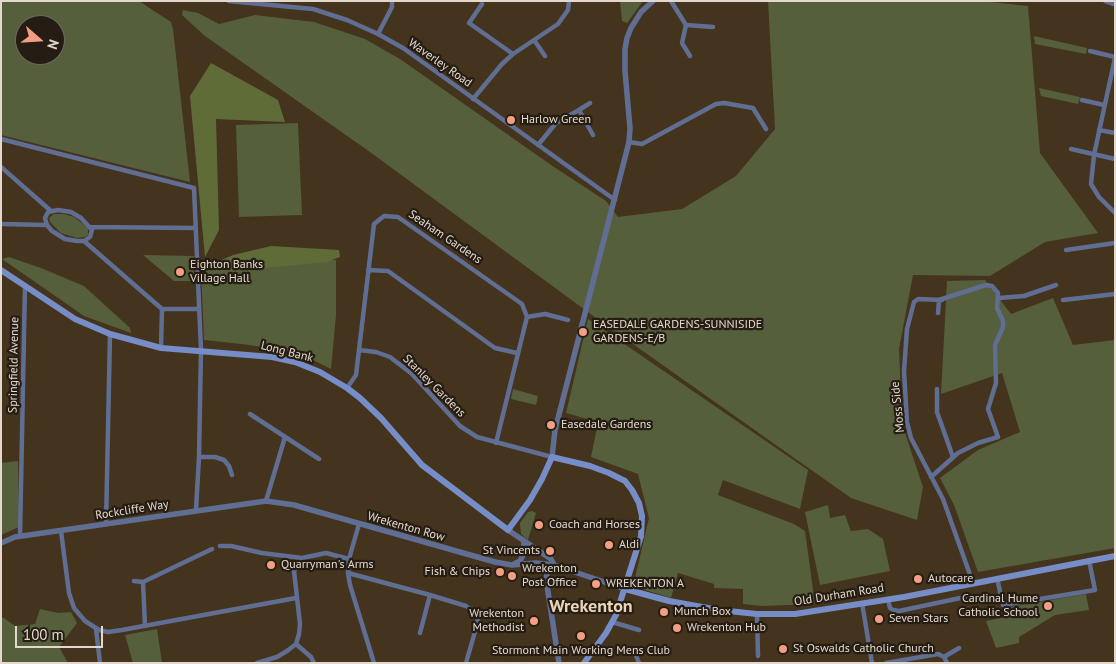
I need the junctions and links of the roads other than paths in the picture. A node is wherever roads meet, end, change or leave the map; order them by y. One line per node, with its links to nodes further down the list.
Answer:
1 (229, 1): 7 (street, Waverley Road)
2 (392, 1): 12 (street)
3 (569, 1): 13 (street)
4 (652, 1): 30 (street)
5 (671, 1): 10 (street)
6 (1106, 1): 9 (street)
7 (280, 3): 12 (street, Waverley Road)
8 (482, 4): 15 (street)
9 (1115, 4)
10 (686, 25): 11 (street); 17 (street)
11 (713, 27)
12 (378, 34): 20 (street, Waverley Road)
13 (534, 40): 15 (street); 16 (street)
14 (1090, 51): 18 (street)
15 (513, 54): 20 (street)
16 (545, 56)
17 (690, 56)
18 (1115, 57): 19 (street)
19 (1112, 81): 23 (street)
20 (473, 99): 31 (street, Waverley Road)
21 (1082, 100): 23 (street)
22 (590, 103): 24 (street)
23 (1104, 105): 26 (street)
24 (579, 110): 28 (street); 31 (street)
25 (766, 128): 30 (street)
26 (1099, 130): 27 (street); 33 (street)
27 (1115, 133)
28 (593, 135)
29 (1, 139): 42 (street)
30 (629, 142): 36 (street)
31 (538, 145): 36 (street, Waverley Road)
32 (1071, 150): 33 (street)
33 (1094, 155): 34 (street); 38 (street)
34 (1115, 159)
35 (1, 167): 37 (street)
36 (614, 200): 70 (street)
37 (51, 211): 40 (street); 41 (street)
38 (1115, 213)
39 (1, 224): 40 (street)
40 (47, 225): 43 (street)
41 (90, 227): 42 (street); 43 (street)
42 (196, 228): 55 (street)
43 (84, 240): 54 (street)
44 (1115, 243): 45 (street)
45 (1066, 250)
46 (1, 270): 48 (main road, Long Bank)
47 (368, 270): 57 (street, Seaham Gardens); 62 (street, Seaham Gardens); 63 (street)
48 (25, 285): 59 (main road, Long Bank); 81 (street, Springfield Avenue)
49 (1056, 285): 51 (street)
50 (1115, 294): 53 (street)
51 (999, 298): 52 (street); 71 (street)
52 (941, 300): 56 (street); 74 (street, Moss Side)
53 (1063, 300)
54 (162, 309): 55 (street); 60 (street)
55 (200, 309): 61 (street)
56 (938, 313)
57 (527, 317): 58 (street); 63 (street)
58 (568, 320)
59 (110, 334): 60 (main road, Long Bank); 77 (street)
60 (161, 348): 61 (main road, Long Bank)
61 (201, 350): 64 (main road, Long Bank); 69 (street)
62 (359, 350): 64 (street, Seaham Gardens); 68 (street, Stanley Gardens)
63 (517, 354): 68 (street)
64 (348, 388): 79 (main road, Long Bank)
65 (937, 389): 71 (street)
66 (250, 414): 67 (street)
67 (285, 437): 72 (street); 75 (street)
68 (496, 443): 70 (street, Stanley Gardens)
69 (199, 456): 73 (street); 76 (street)
70 (552, 457): 79 (main road); 97 (main road)
71 (953, 457): 74 (street)
72 (319, 459)
73 (232, 476)
74 (931, 477): 96 (street, Moss Side)
75 (266, 501): 76 (street, Rockcliffe Way); 78 (street, Wrekenton Row)
76 (196, 510): 77 (street, Rockcliffe Way)
77 (106, 524): 80 (street, Rockcliffe Way)
78 (359, 524): 88 (street); 90 (street, Wrekenton Row)
79 (508, 530): 82 (street, Long Bank)
80 (61, 531): 81 (street, Rockcliffe Way); 106 (street)
81 (20, 536): 83 (street, Rockcliffe Way)
82 (524, 542): 90 (street); 91 (street, Long Bank)
83 (1, 543)
84 (220, 546): 87 (street)
85 (212, 549): 95 (street)
86 (1115, 556): 89 (main road, Old Durham Road)
87 (302, 558): 88 (street); 100 (street)
88 (349, 559): 92 (street)
89 (1088, 560): 93 (main road, Old Durham Road); 93 (street)
90 (512, 565): 91 (street, Wrekenton Row)
91 (551, 565): 97 (street); 119 (street)
92 (348, 573): 98 (street); 117 (street)
93 (997, 578): 96 (main road, Old Durham Road)
94 (134, 581): 95 (street)
95 (143, 582): 105 (street)
96 (973, 583): 101 (main road, Old Durham Road)
97 (625, 589): 103 (main road, Old Durham Road); 104 (main road)
98 (430, 594): 108 (street); 118 (street)
99 (965, 597): 101 (street)
100 (296, 598): 105 (street); 109 (street)
101 (888, 599): 102 (main road, Old Durham Road)
102 (862, 604): 103 (main road, Old Durham Road); 122 (street)
103 (757, 614): 112 (street)
104 (612, 622): 107 (street); 120 (main road)
105 (145, 626): 106 (street)
106 (96, 630): 114 (street)
107 (639, 630)
108 (420, 634)
109 (296, 644): 115 (street); 116 (street)
110 (959, 648): 113 (street)
111 (635, 652): 121 (street)
112 (758, 656)
113 (944, 657): 123 (street); 124 (street)
114 (100, 663)
115 (257, 663)
116 (314, 663)
117 (374, 663)
118 (466, 663)
119 (559, 663)
120 (584, 663)
121 (639, 663)
122 (872, 663)
123 (886, 663)
124 (947, 663)

